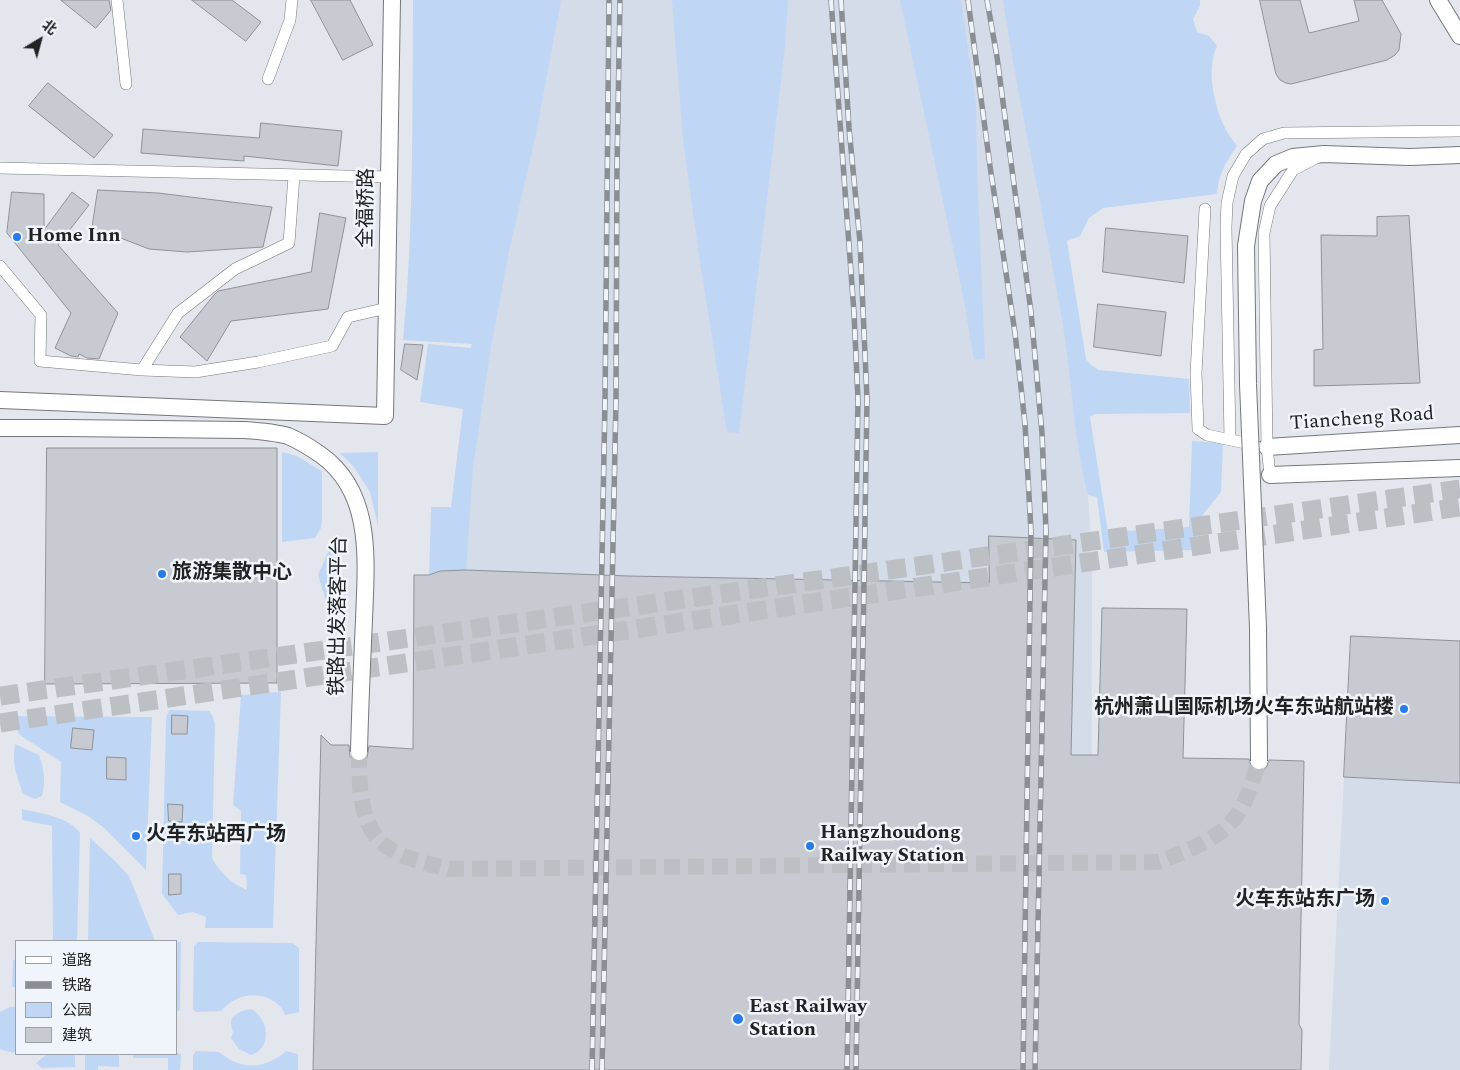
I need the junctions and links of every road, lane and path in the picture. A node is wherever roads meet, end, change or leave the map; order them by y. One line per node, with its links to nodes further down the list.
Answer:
1 (117, 0): 7 (street)
2 (292, 0): 6 (street)
3 (392, 0): 13 (main road, 全福桥路)
4 (1438, 0): 5 (main road)
5 (1460, 36)
6 (268, 79)
7 (126, 84)
8 (1460, 131): 21 (street)
9 (1324, 154): 10 (main road); 22 (street); 26 (main road, bridge)
10 (1460, 155)
11 (0, 168): 12 (street)
12 (294, 176): 13 (street); 17 (street)
13 (390, 177): 16 (main road, 全福桥路)
14 (1205, 209): 21 (street)
15 (0, 266): 17 (street)
16 (387, 308): 17 (street); 18 (main road, 全福桥路)
17 (142, 370)
18 (0, 400)
19 (0, 428): 25 (main road, 铁路出发落客平台, bridge)
20 (1460, 435): 22 (main road, Tiancheng Road)
21 (1230, 439): 22 (street)
22 (1267, 447): 24 (street)
23 (1460, 468): 24 (main road)
24 (1270, 475)
25 (358, 752)
26 (1259, 761)

